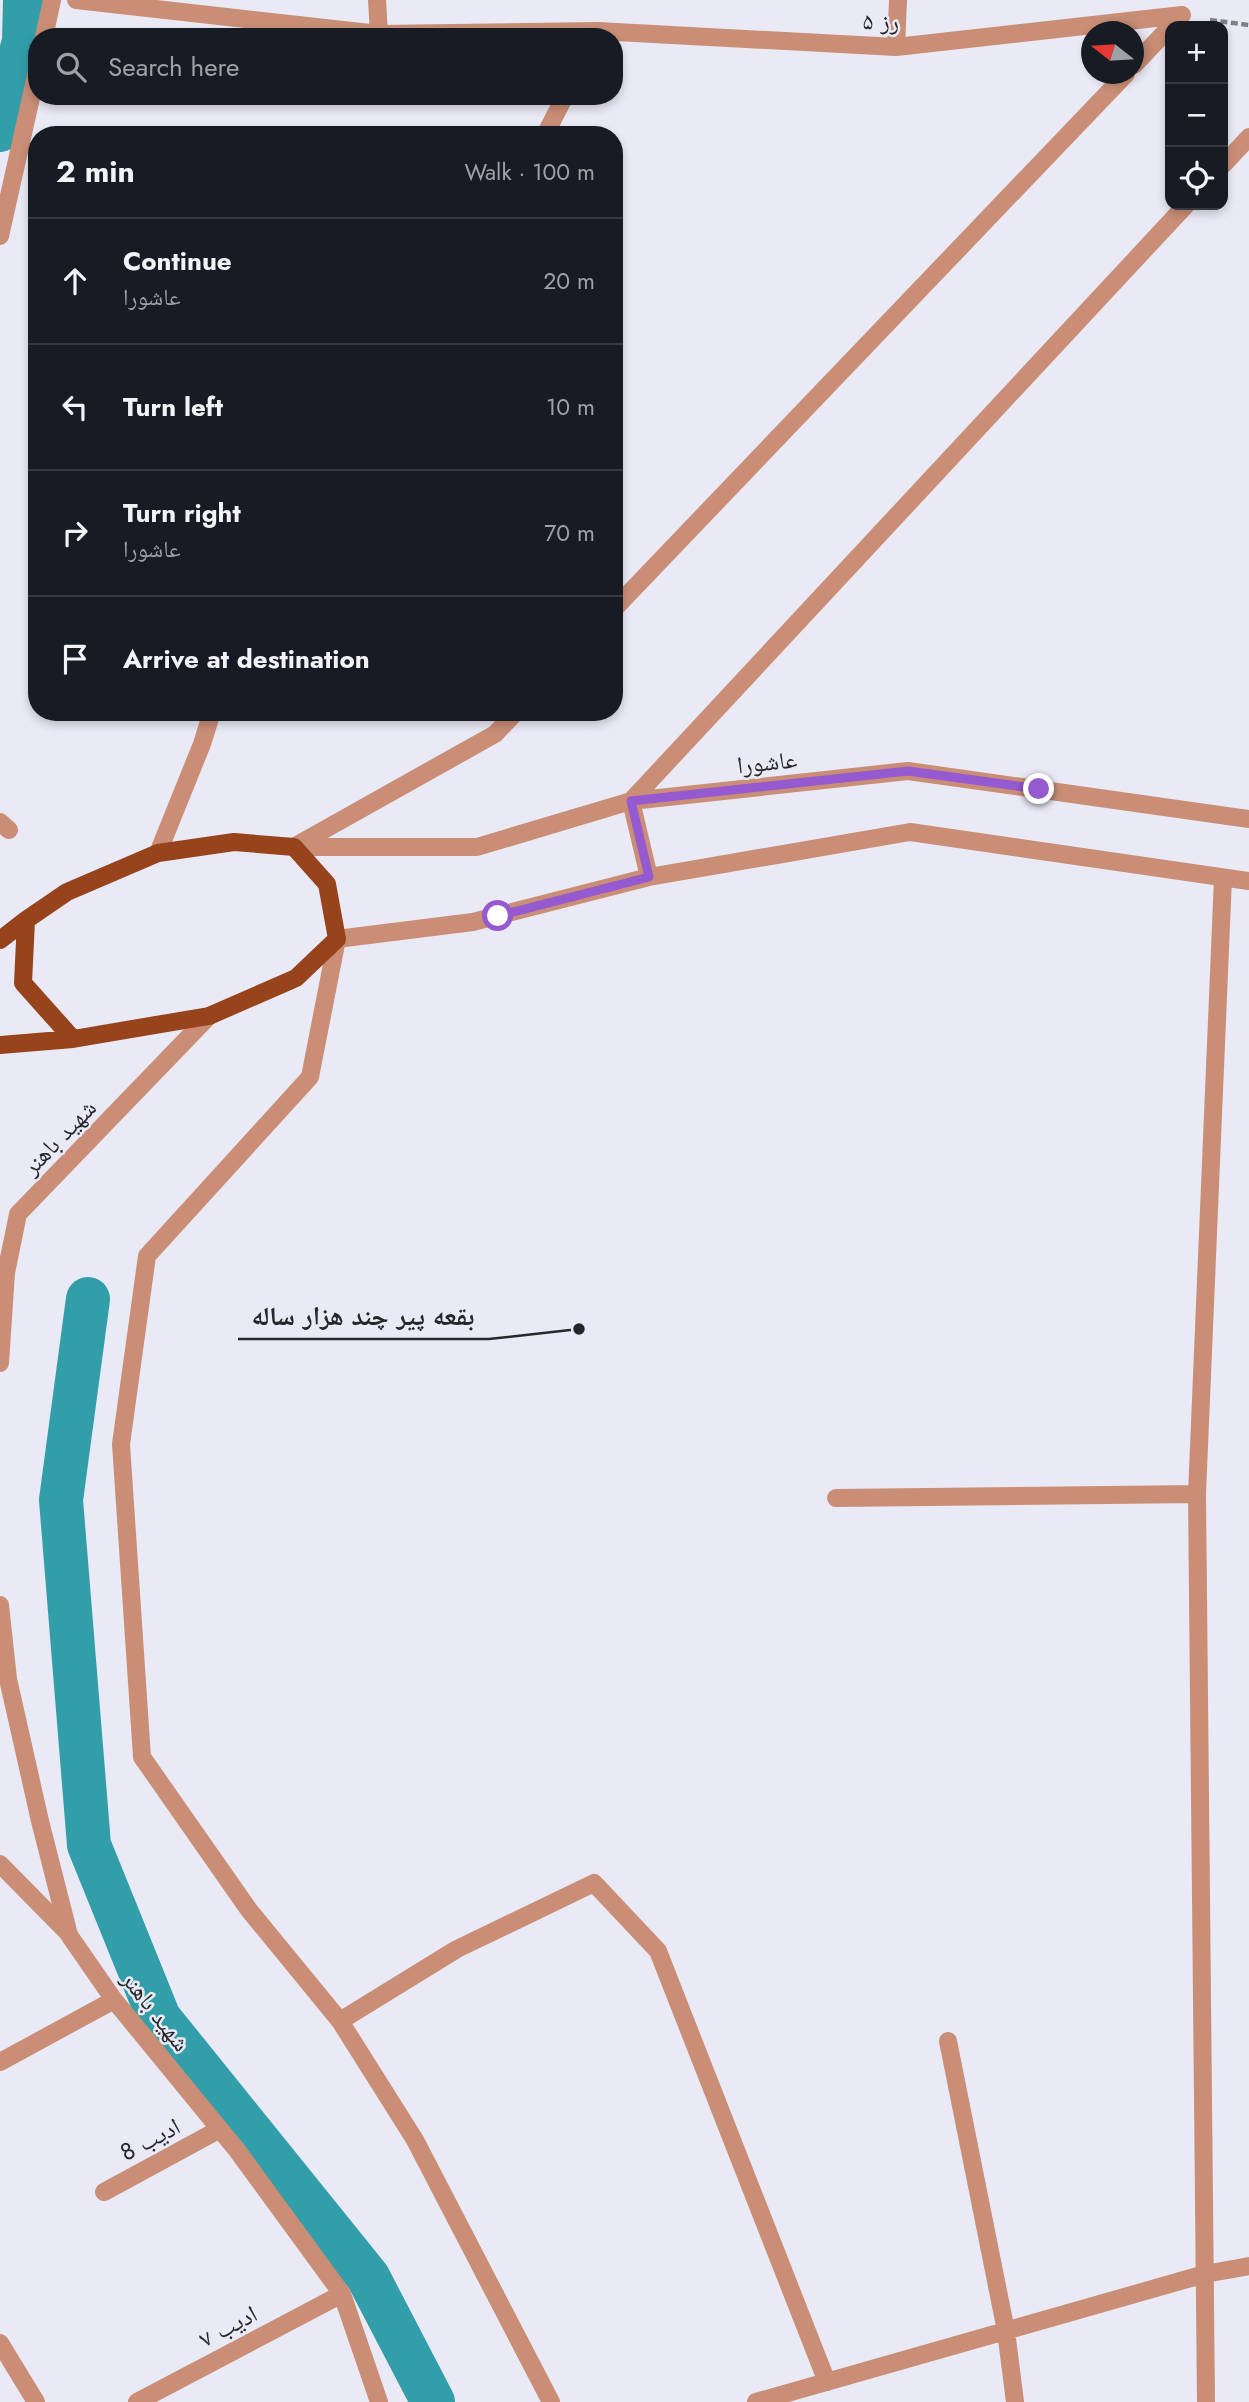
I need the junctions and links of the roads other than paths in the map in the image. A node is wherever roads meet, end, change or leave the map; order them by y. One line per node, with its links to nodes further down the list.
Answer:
1 (52, 0): 6 (street)
2 (76, 0): 7 (street, رز ۵)
3 (377, 0): 8 (street)
4 (898, 0): 10 (street)
5 (1176, 17): 10 (street, رز ۵); 11 (street)
6 (46, 28)
7 (326, 28)
8 (379, 28)
9 (623, 35): 10 (street, رز ۵)
10 (897, 47)
11 (1144, 53)
12 (1116, 84): 20 (street)
13 (30, 105): 19 (street)
14 (560, 105): 15 (street)
15 (550, 126)
16 (1249, 137): 17 (street)
17 (1228, 160)
18 (1181, 210): 23 (street)
19 (0, 236)
20 (623, 600)
21 (209, 721): 26 (street)
22 (507, 721): 25 (street)
23 (631, 801): 24 (street, عاشورا); 25 (street, عاشورا); 27 (street)
24 (1249, 819)
25 (294, 847): 26 (main road); 31 (main road)
26 (158, 853): 30 (main road)
27 (649, 877): 28 (street); 31 (street)
28 (1223, 877): 29 (street); 38 (street)
29 (1249, 881)
30 (26, 920): 32 (main road); 34 (main road)
31 (337, 939): 33 (main road); 44 (street)
32 (0, 940)
33 (209, 1016): 34 (main road); 36 (street, شهید باهنر)
34 (73, 1039): 35 (main road)
35 (0, 1045)
36 (3, 1272): 37 (street, شهید باهنر)
37 (0, 1363)
38 (1197, 1494): 39 (street); 50 (street)
39 (836, 1498)
40 (0, 1605): 42 (street, شهید باهنر)
41 (0, 1864): 42 (street)
42 (69, 1935): 43 (street, شهید باهنر)
43 (114, 2000): 46 (street); 47 (street, شهید باهنر)
44 (340, 2021): 54 (street); 58 (street)
45 (948, 2041): 52 (street)
46 (0, 2062)
47 (220, 2129): 48 (street, ادیب 8); 51 (street, شهید باهنر)
48 (104, 2192)
49 (1249, 2266): 50 (street)
50 (1205, 2274): 52 (street); 61 (street)
51 (342, 2294): 56 (street, ادیب ۷); 57 (street, شهید باهنر)
52 (1006, 2331): 54 (street); 60 (street)
53 (0, 2343): 55 (street)
54 (827, 2382): 59 (street)
55 (36, 2402)
56 (136, 2402)
57 (379, 2402)
58 (551, 2402)
59 (756, 2402)
60 (1015, 2402)
61 (1206, 2402)

